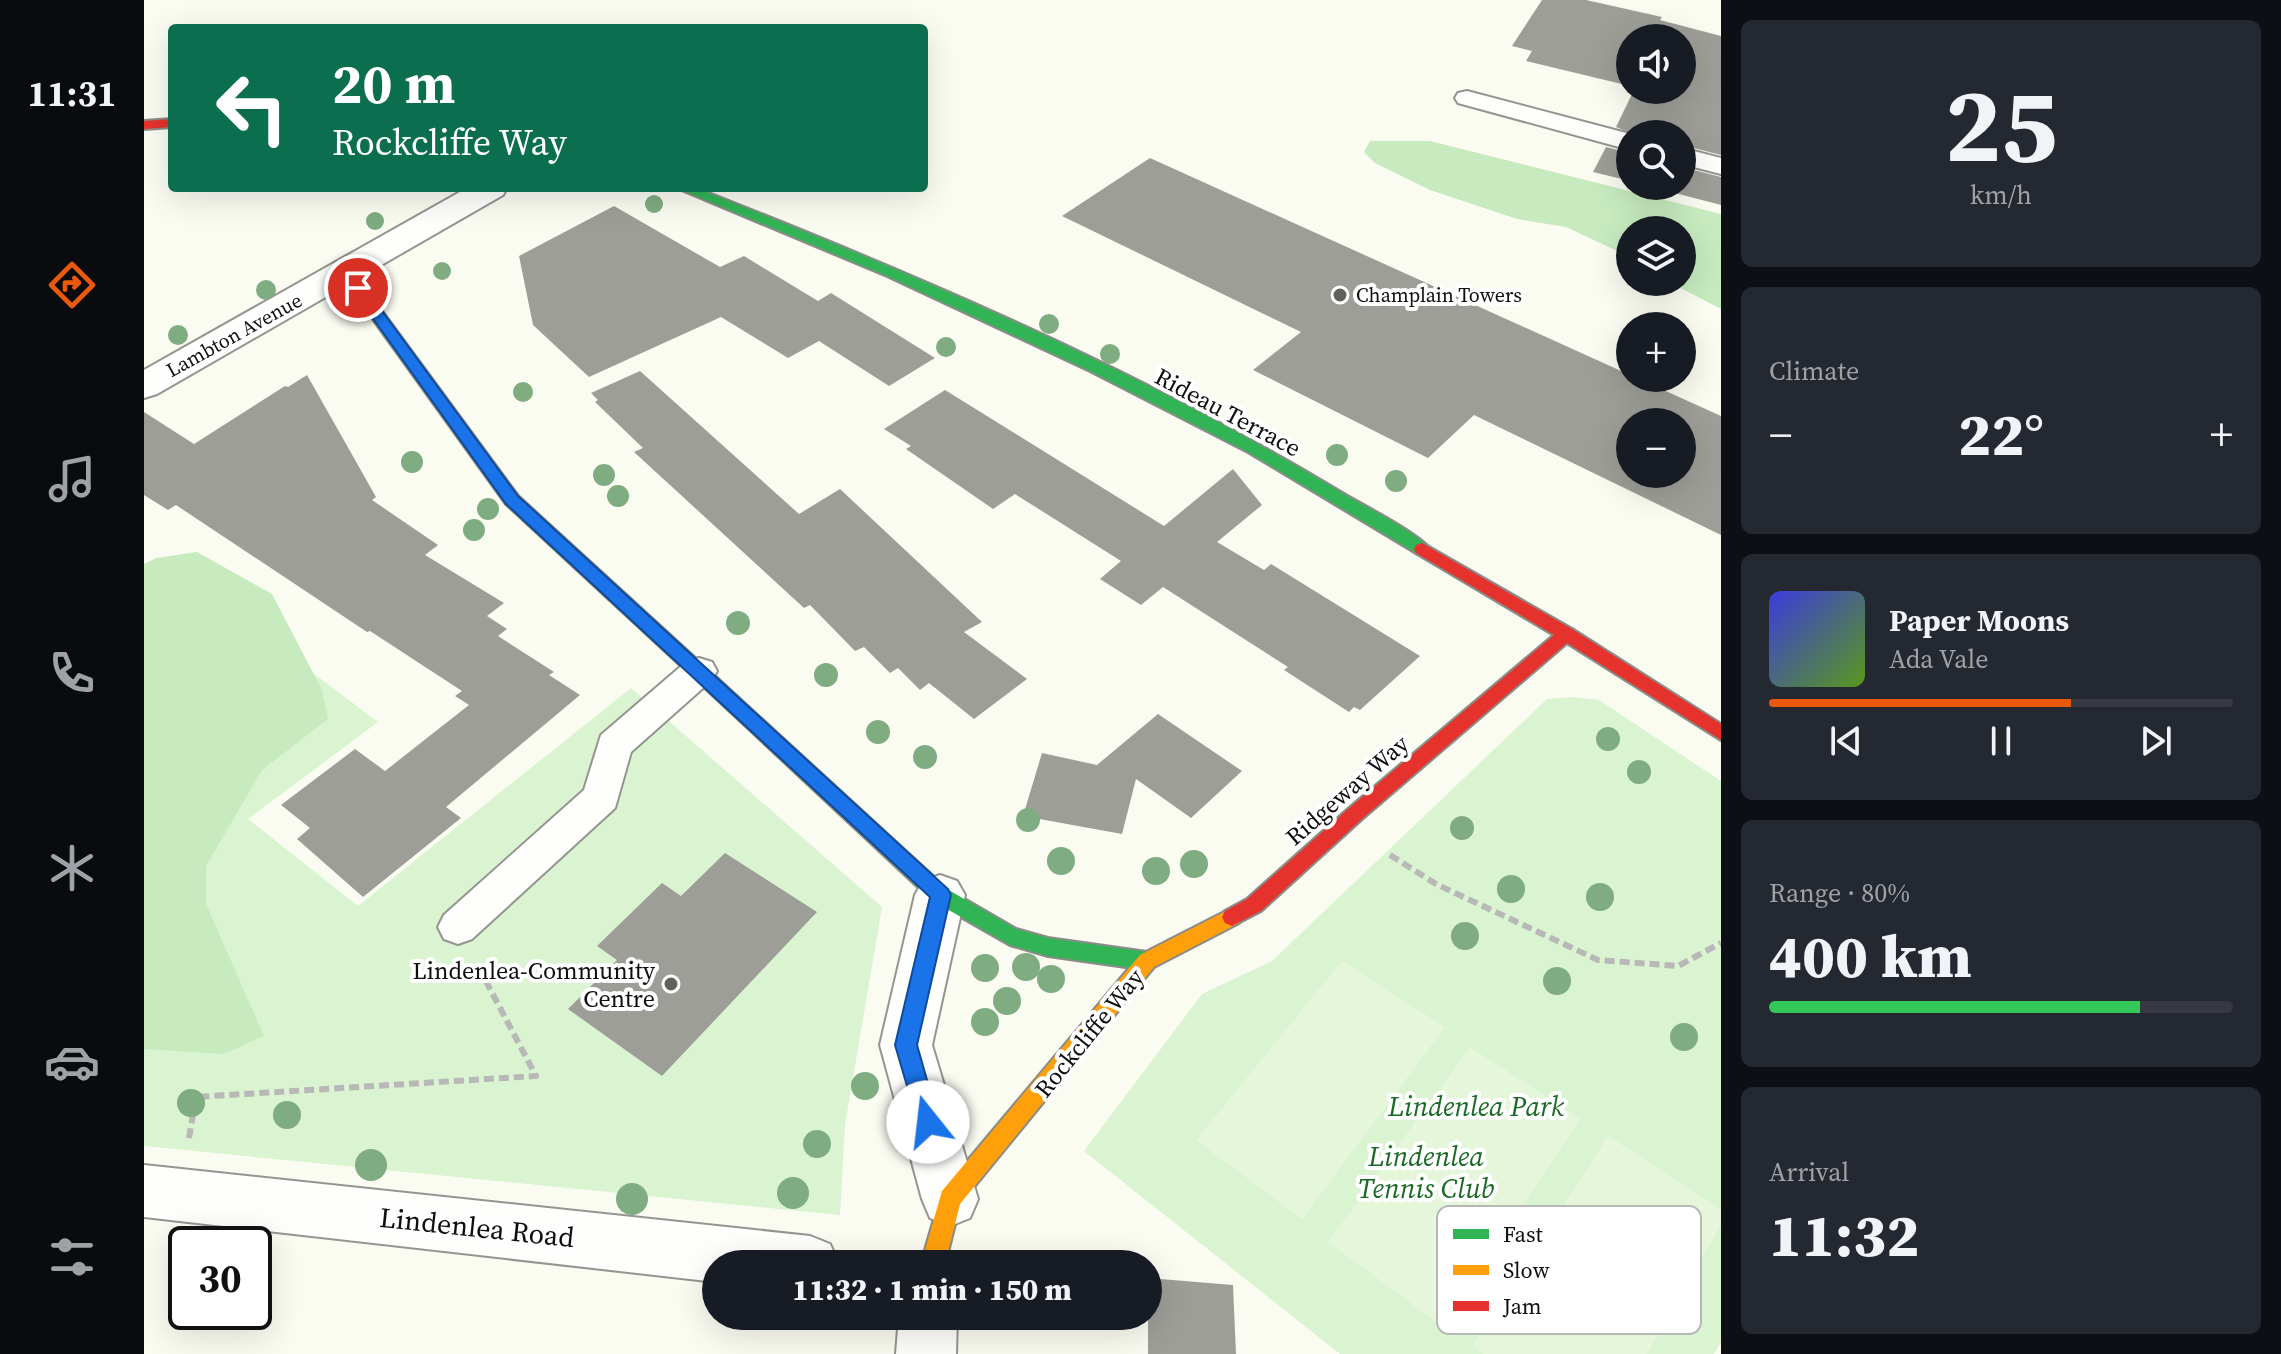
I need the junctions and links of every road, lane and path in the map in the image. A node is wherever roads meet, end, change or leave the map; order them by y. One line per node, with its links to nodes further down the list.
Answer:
1 (1467, 98): 4 (lane)
2 (168, 123): 3 (street)
3 (144, 125)
4 (1616, 138)
5 (1696, 160): 6 (lane)
6 (1721, 166)
7 (484, 192): 9 (street, Lambton Avenue)
8 (694, 192): 11 (street, Rideau Terrace)
9 (346, 272): 10 (street, Lambton Avenue); 12 (street, Rockcliffe Way)
10 (144, 386)
11 (1566, 634): 13 (street, Rideau Terrace); 14 (street, Ridgeway Way)
12 (699, 671): 15 (street, Rockcliffe Way); 16 (lane)
13 (1721, 733)
14 (1341, 826): 17 (path); 18 (street, Ridgeway Way)
15 (940, 895): 18 (street, Rockcliffe Way); 20 (street)
16 (458, 927): 19 (path)
17 (1721, 943)
18 (1147, 961): 20 (street, Rockcliffe Way)
19 (162, 1193): 22 (street, Lindenlea Road)
20 (950, 1199): 21 (street, Rockcliffe Way)
21 (937, 1250)
22 (702, 1252)
23 (927, 1330): 24 (street)
24 (926, 1354)

